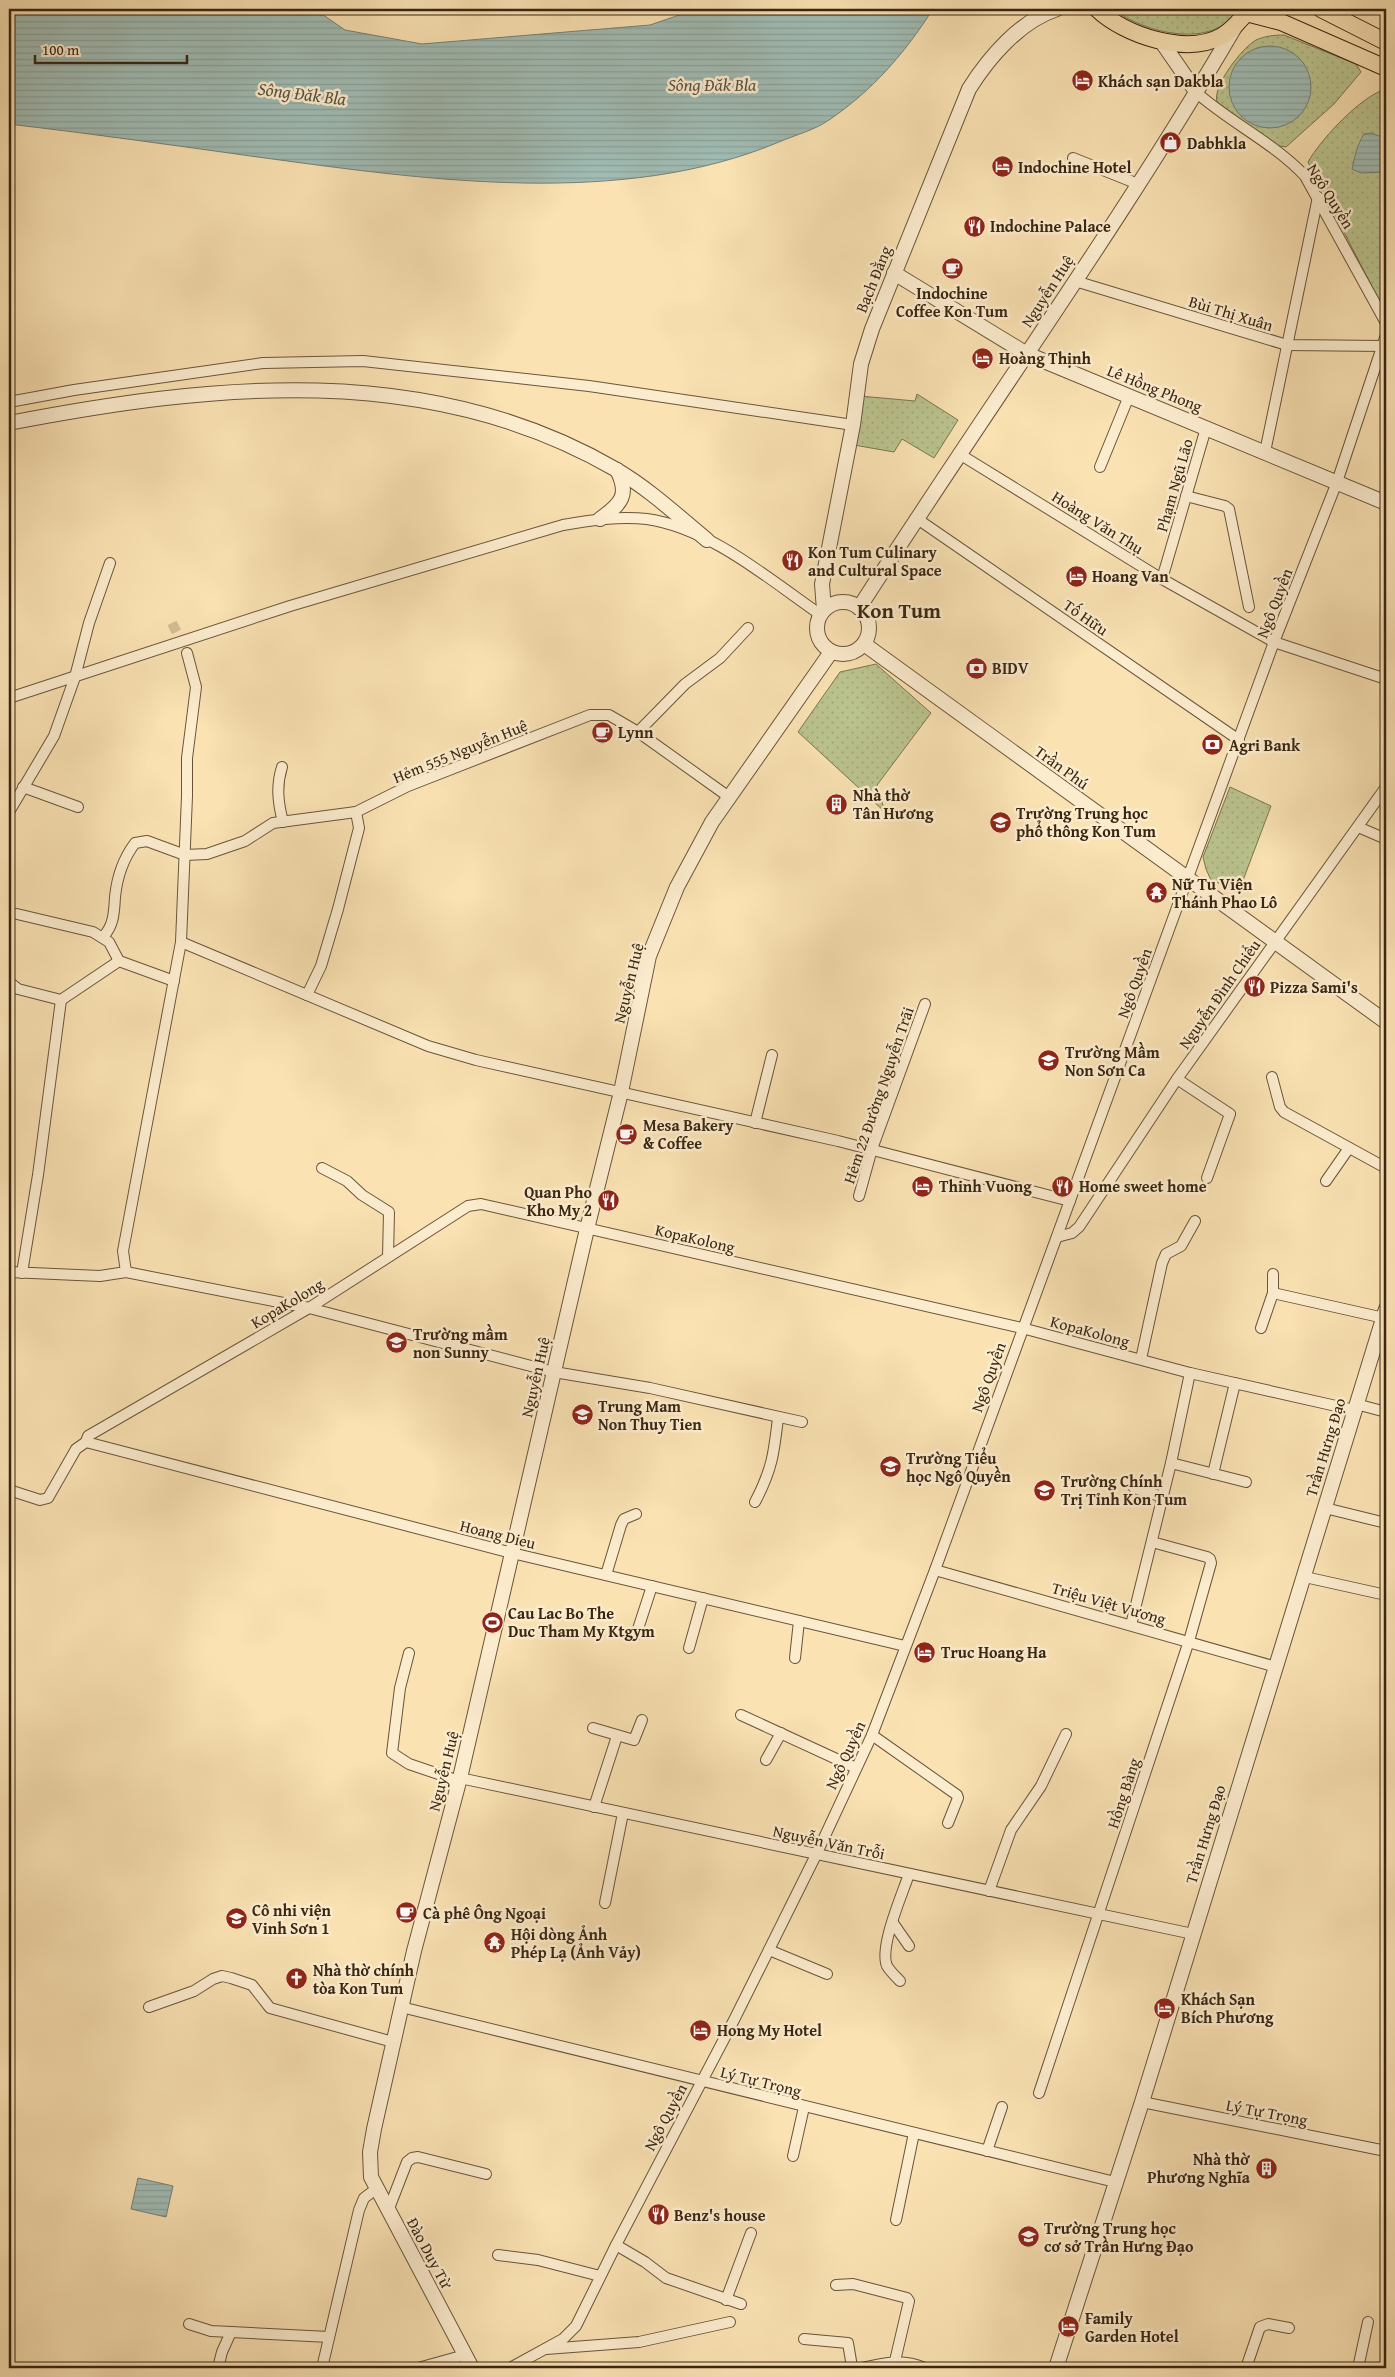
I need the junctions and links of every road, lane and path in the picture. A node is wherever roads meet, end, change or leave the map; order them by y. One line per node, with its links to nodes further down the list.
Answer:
1 (1034, 9): 6 (street)
2 (1057, 9): 6 (street, Bạch Đằng)
3 (1097, 9): 7 (main road)
4 (1322, 9): 8 (main road)
5 (1244, 15): 7 (main road); 9 (main road); 10 (street, Nguyễn Huệ)
6 (1013, 36): 14 (street, Bạch Đằng)
7 (1162, 41): 10 (street)
8 (1386, 42)
9 (1386, 68)
10 (1197, 93): 12 (street, Nguyễn Huệ); 13 (street, Ngô Quyền)
11 (1073, 158): 12 (street)
12 (1138, 184): 15 (street, Nguyễn Huệ)
13 (1318, 197): 16 (street, Ngô Quyền); 18 (street)
14 (894, 273): 19 (street, Lê Hồng Phong); 23 (street, Bạch Đằng)
15 (1074, 280): 18 (street, Bùi Thị Xuân); 19 (street, Nguyễn Huệ)
16 (1386, 323)
17 (1385, 341): 18 (street, Bùi Thị Xuân); 29 (street, Ngô Quyền)
18 (1287, 345): 25 (street)
19 (1027, 354): 20 (street, Lê Hồng Phong); 26 (street, Nguyễn Huệ)
20 (1129, 396): 24 (street, Lê Hồng Phong); 27 (street)
21 (9, 402): 23 (street)
22 (9, 423): 28 (street)
23 (853, 424): 39 (street, Bạch Đằng)
24 (1206, 428): 25 (street, Lê Hồng Phong); 30 (street, Phạm Ngũ Lão)
25 (1265, 452): 29 (street, Lê Hồng Phong)
26 (961, 455): 32 (street, Nguyễn Huệ); 36 (street, Hoàng Văn Thụ)
27 (1100, 468)
28 (616, 470): 33 (street); 34 (street)
29 (1338, 482): 31 (street, Lê Hồng Phong); 41 (street, Ngô Quyền)
30 (1186, 496): 36 (street, Phạm Ngũ Lão); 37 (street)
31 (1386, 503)
32 (916, 518): 38 (street, Nguyễn Huệ); 49 (street, Tố Hữu)
33 (600, 519): 34 (street); 45 (street)
34 (707, 540): 39 (street)
35 (110, 563): 45 (street)
36 (1162, 579): 41 (street, Hoàng Văn Thụ)
37 (1249, 607)
38 (859, 608): 39 (street); 42 (street)
39 (822, 612): 44 (street)
40 (748, 628): 48 (street)
41 (1274, 642): 46 (street, Hoàng Văn Thụ); 49 (street, Ngô Quyền)
42 (864, 644): 44 (street); 61 (street, Trần Phú)
43 (187, 652): 60 (street)
44 (831, 652): 53 (street, Nguyễn Huệ)
45 (75, 677): 47 (street); 52 (street)
46 (1386, 680)
47 (9, 698)
48 (638, 732): 53 (street, Hẻm 555 Nguyễn Huệ); 56 (street, Hẻm 555 Nguyễn Huệ)
49 (1239, 740): 61 (street, Ngô Quyền)
50 (282, 768): 57 (street)
51 (1386, 786): 58 (street, Nguyễn Đình Chiểu)
52 (23, 787): 54 (street); 55 (street)
53 (729, 797): 76 (street, Nguyễn Huệ)
54 (78, 807)
55 (9, 812)
56 (356, 812): 57 (street, Hẻm 555 Nguyễn Huệ); 69 (street)
57 (283, 822): 60 (street, Hẻm 555 Nguyễn Huệ)
58 (1358, 827): 59 (street); 65 (street, Nguyễn Đình Chiểu)
59 (1386, 839)
60 (185, 855): 63 (street); 64 (street)
61 (1188, 880): 65 (street, Trần Phú); 85 (street, Ngô Quyền)
62 (17, 914): 63 (street)
63 (103, 937): 66 (street)
64 (181, 942): 67 (street); 69 (street)
65 (1274, 942): 72 (street, Trần Phú); 75 (street, Nguyễn Đình Chiểu)
66 (119, 961): 67 (street); 70 (street)
67 (174, 981): 91 (street)
68 (9, 982): 70 (street)
69 (307, 995): 76 (street)
70 (61, 1000): 92 (street)
71 (925, 1004): 79 (street, Hẻm 22 Đường Nguyễn Trãi)
72 (1386, 1022)
73 (772, 1055): 77 (street)
74 (1272, 1077): 78 (street)
75 (1177, 1079): 82 (street); 88 (street, Nguyễn Đình Chiểu)
76 (621, 1092): 77 (street); 87 (street, Nguyễn Huệ)
77 (755, 1123): 79 (street)
78 (1349, 1148): 81 (street); 83 (street)
79 (872, 1150): 84 (street, Hẻm 22 Đường Nguyễn Trãi); 85 (street)
80 (322, 1168): 89 (street)
81 (1386, 1168)
82 (1207, 1178)
83 (1326, 1181)
84 (859, 1196)
85 (1070, 1201): 88 (street, Ngô Quyền)
86 (1195, 1221): 99 (street)
87 (587, 1229): 89 (street, KopaKolong); 97 (street, KopaKolong); 100 (street, Nguyễn Huệ)
88 (1056, 1237): 97 (street, Ngô Quyền)
89 (388, 1257): 95 (street, KopaKolong)
90 (9, 1272): 92 (street)
91 (126, 1272): 92 (street); 95 (street)
92 (22, 1273)
93 (1273, 1274): 94 (street)
94 (1273, 1293): 96 (street); 98 (street)
95 (309, 1308): 100 (street); 107 (street, KopaKolong)
96 (1385, 1313): 103 (street, Trần Hưng Đạo)
97 (1022, 1328): 99 (street, KopaKolong); 120 (street, Ngô Quyền)
98 (1260, 1328)
99 (1141, 1360): 101 (street, KopaKolong)
100 (554, 1372): 105 (street); 119 (street, Nguyễn Huệ)
101 (1190, 1373): 102 (street, KopaKolong); 108 (street)
102 (1234, 1383): 103 (street, KopaKolong); 109 (street)
103 (1355, 1407): 104 (street, KopaKolong); 115 (street, Trần Hưng Đạo)
104 (1386, 1412)
105 (778, 1418): 106 (street); 114 (street)
106 (802, 1422)
107 (86, 1442): 112 (street, KopaKolong); 119 (street, Hoang Dieu)
108 (1171, 1464): 109 (street); 113 (street)
109 (1213, 1474): 110 (street)
110 (1246, 1482)
111 (1134, 1488): 113 (street)
112 (9, 1490)
113 (1163, 1497): 118 (street)
114 (755, 1502)
115 (1325, 1508): 117 (street); 122 (street, Trần Hưng Đạo)
116 (636, 1514): 121 (street)
117 (1386, 1523)
118 (1152, 1542): 127 (street); 129 (street, Hồng Bàng)
119 (512, 1553): 121 (street, Hoang Dieu); 144 (street, Nguyễn Huệ)
120 (935, 1570): 127 (street, Triệu Việt Vương); 130 (street, Ngô Quyền)
121 (606, 1575): 123 (street, Hoang Dieu)
122 (1305, 1577): 124 (street); 134 (street, Trần Hưng Đạo)
123 (652, 1586): 125 (street, Hoang Dieu); 128 (street)
124 (1386, 1595)
125 (703, 1598): 126 (street, Hoang Dieu); 131 (street)
126 (799, 1621): 130 (street, Hoang Dieu); 133 (street)
127 (1131, 1625): 129 (street, Triệu Việt Vương)
128 (636, 1635)
129 (1189, 1641): 134 (street, Triệu Việt Vương); 152 (street, Hồng Bàng)
130 (905, 1646): 139 (street, Ngô Quyền)
131 (689, 1648)
132 (409, 1653): 144 (street, Nguyễn Văn Trỗi)
133 (795, 1658)
134 (1276, 1666): 154 (street, Trần Hưng Đạo)
135 (741, 1715): 138 (street)
136 (642, 1720): 141 (street)
137 (593, 1728): 141 (street)
138 (781, 1733): 142 (street); 143 (street)
139 (872, 1734): 143 (street, Ngô Quyền); 147 (street)
140 (1066, 1734): 150 (street)
141 (617, 1736): 145 (street)
142 (766, 1760)
143 (856, 1768): 148 (street, Ngô Quyền)
144 (460, 1780): 145 (street, Nguyễn Văn Trỗi); 160 (street, Nguyễn Huệ)
145 (594, 1807): 146 (street, Nguyễn Văn Trỗi)
146 (623, 1813): 148 (street, Nguyễn Văn Trỗi); 151 (street)
147 (948, 1823)
148 (816, 1855): 149 (street, Nguyễn Văn Trỗi); 156 (street, Ngô Quyền)
149 (908, 1874): 150 (street, Nguyễn Văn Trỗi); 153 (street)
150 (989, 1891): 152 (street, Nguyễn Văn Trỗi)
151 (605, 1903)
152 (1099, 1914): 154 (street, Nguyễn Văn Trỗi); 163 (street, Hồng Bàng)
153 (893, 1924): 155 (street); 158 (street)
154 (1193, 1934): 164 (street, Trần Hưng Đạo)
155 (909, 1946)
156 (769, 1950): 157 (street); 162 (street, Ngô Quyền)
157 (827, 1974)
158 (900, 1981)
159 (149, 2007): 161 (street)
160 (401, 2007): 161 (street, Nguyễn Huệ); 162 (street, Lý Tự Trọng)
161 (393, 2042): 170 (street, Nguyễn Huệ)
162 (700, 2082): 165 (street, Lý Tự Trọng); 178 (street, Ngô Quyền)
163 (1040, 2093)
164 (1142, 2102): 169 (street, Lý Tự Trọng); 173 (street, Trần Hưng Đạo)
165 (804, 2107): 167 (street, Lý Tự Trọng); 171 (street)
166 (1002, 2107): 168 (street)
167 (914, 2134): 168 (street, Lý Tự Trọng); 176 (street)
168 (987, 2151): 173 (street, Lý Tự Trọng)
169 (1386, 2151)
170 (370, 2152): 174 (street, Đào Duy Từ)
171 (793, 2156)
172 (486, 2174): 175 (street)
173 (1115, 2182): 202 (street, Trần Hưng Đạo)
174 (376, 2189): 175 (street, Đào Duy Từ); 189 (street)
175 (388, 2211): 192 (street, Đào Duy Từ)
176 (896, 2220)
177 (751, 2234): 182 (street)
178 (616, 2245): 180 (street, Ngô Quyền); 182 (street)
179 (498, 2255): 180 (street)
180 (600, 2276): 191 (street, Ngô Quyền)
181 (836, 2285): 193 (street)
182 (726, 2300): 183 (street)
183 (741, 2304)
184 (730, 2322): 191 (street)
185 (1368, 2322): 204 (street)
186 (189, 2324): 188 (street)
187 (1289, 2328): 203 (street)
188 (231, 2332): 189 (street); 194 (street)
189 (329, 2337): 195 (street)
190 (804, 2339): 199 (street)
191 (543, 2350): 198 (street, Ngô Quyền)
192 (465, 2356): 196 (street); 197 (street, Đào Duy Từ)
193 (895, 2361): 200 (street); 201 (street)
194 (218, 2368)
195 (322, 2368)
196 (418, 2368)
197 (472, 2368)
198 (510, 2368)
199 (855, 2368)
200 (862, 2368)
201 (925, 2368)
202 (1056, 2368)
203 (1246, 2368)
204 (1358, 2368)

